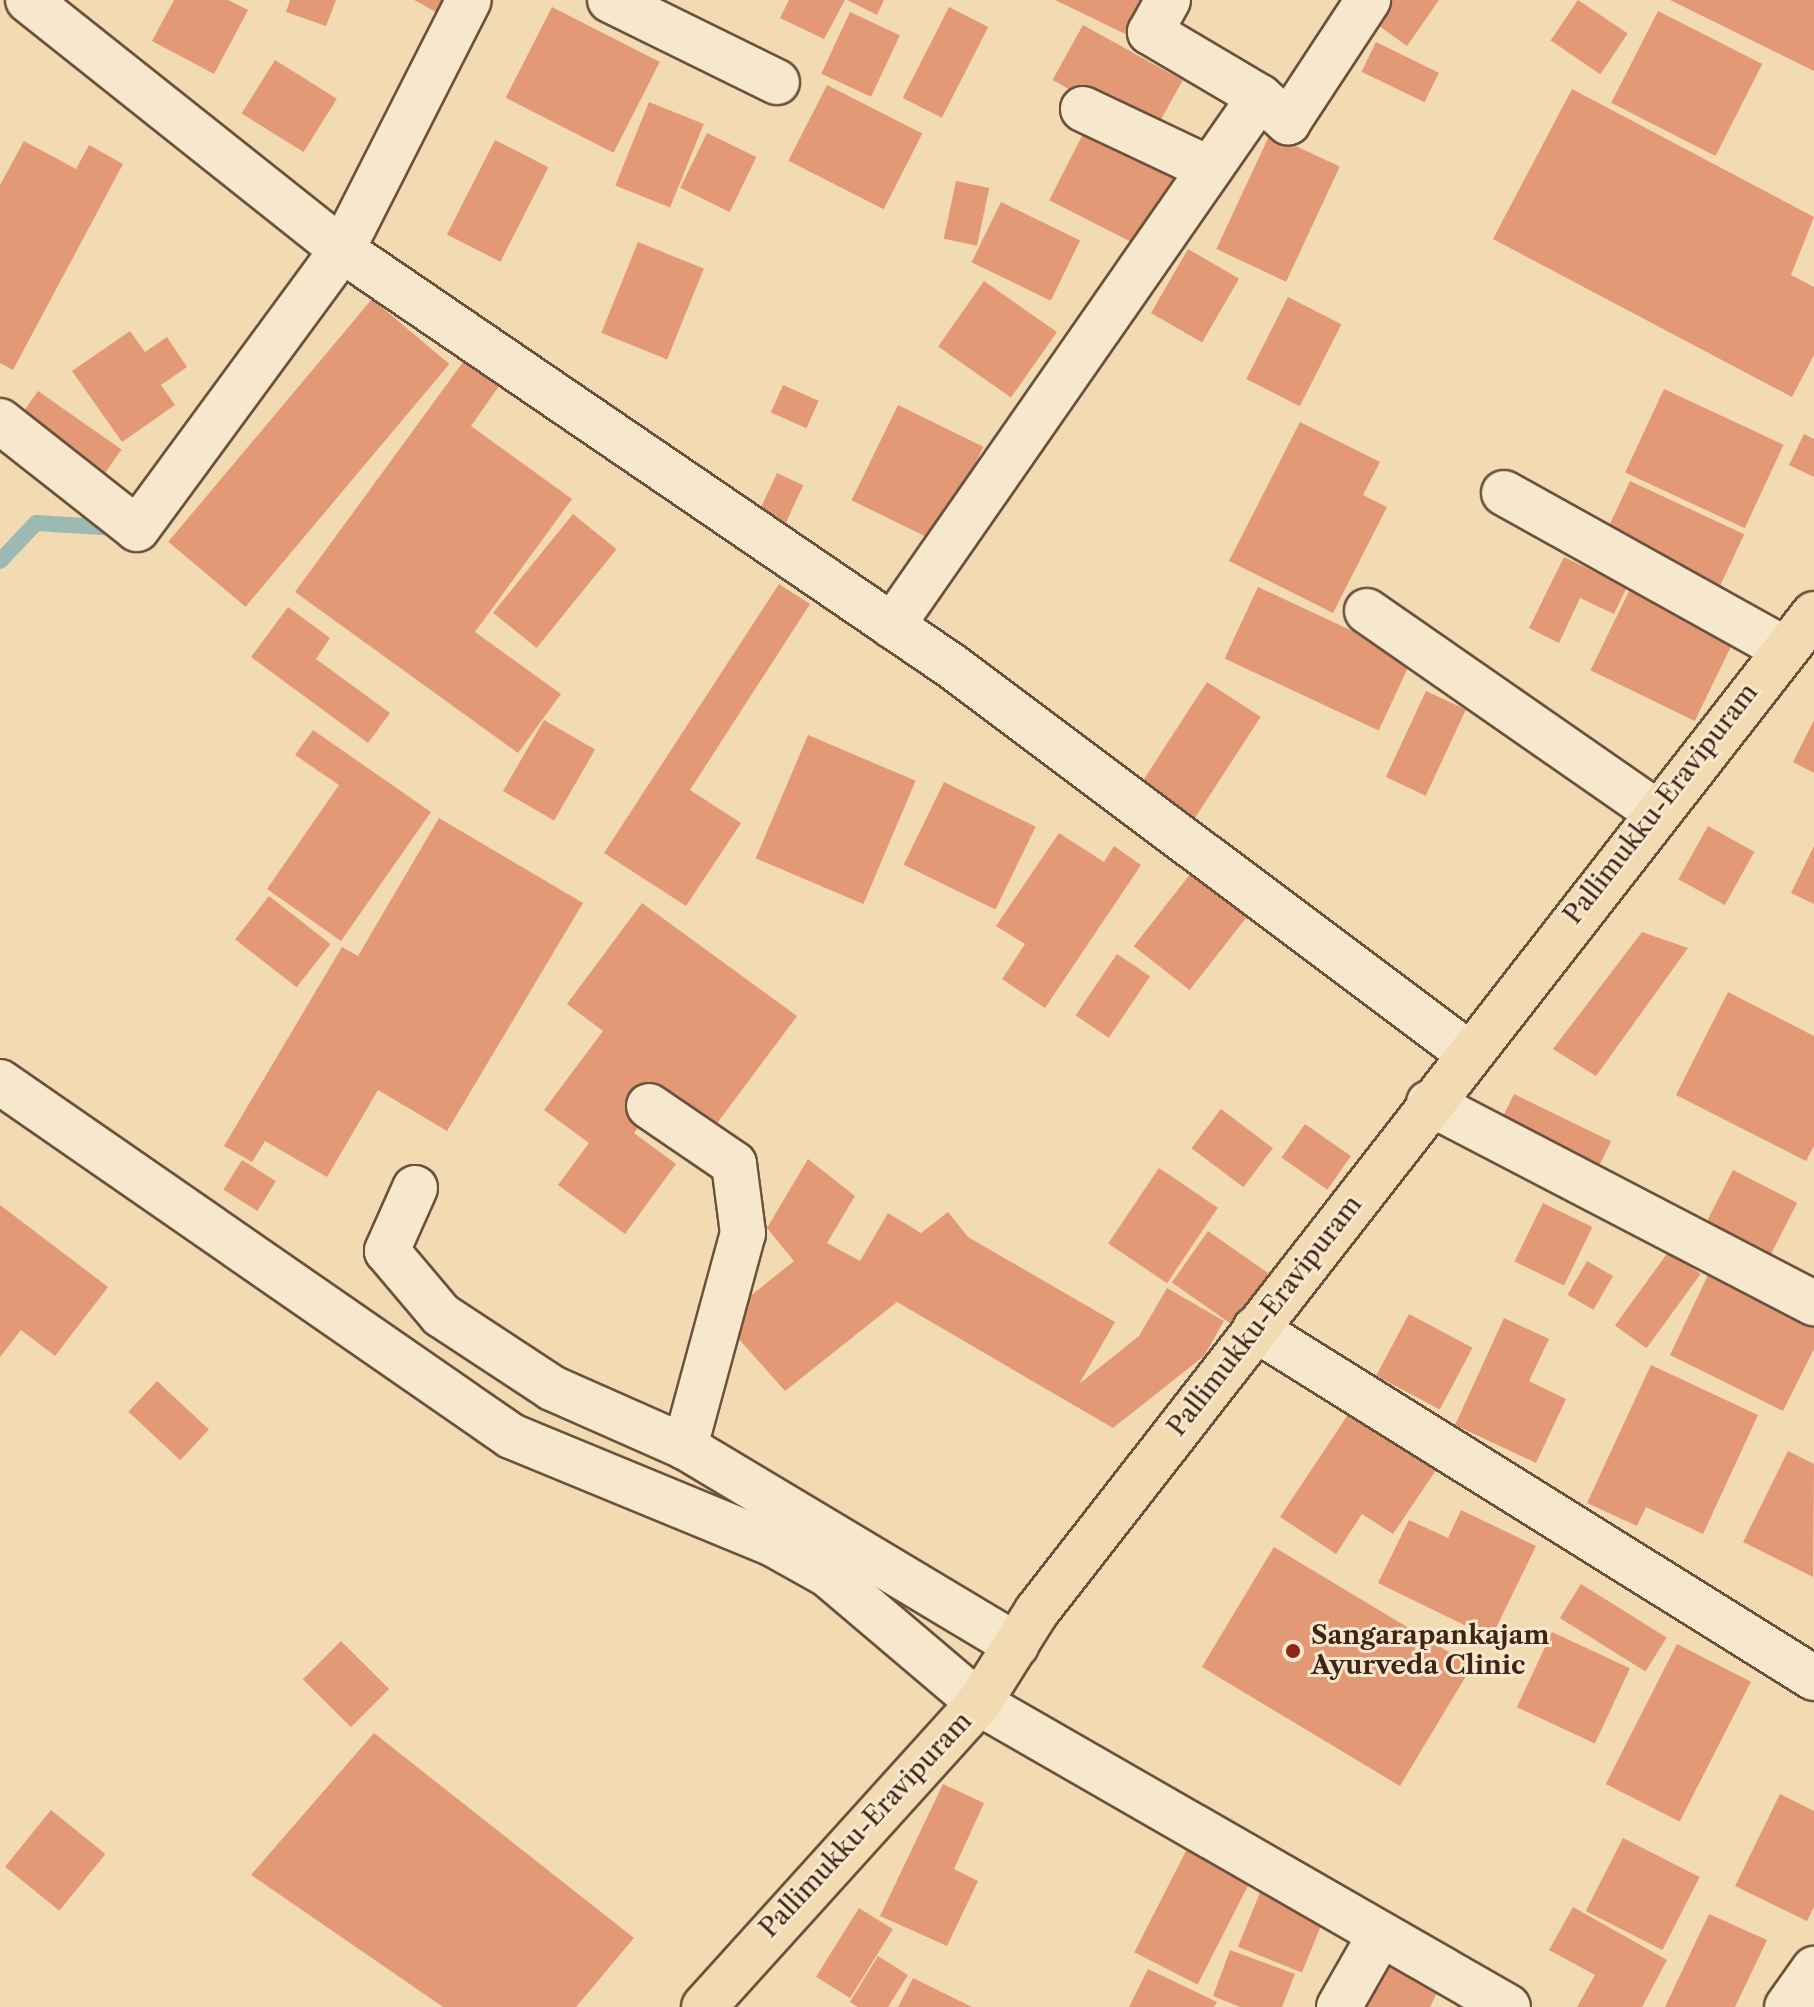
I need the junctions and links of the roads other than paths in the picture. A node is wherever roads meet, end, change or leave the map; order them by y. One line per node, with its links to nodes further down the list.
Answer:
1 (28, 0): 10 (street)
2 (469, 0): 10 (street)
3 (610, 0): 6 (street)
4 (1168, 0): 7 (street)
5 (1368, 0): 7 (street)
6 (777, 82)
7 (1260, 97): 9 (street)
8 (1083, 109): 9 (street)
9 (1210, 169): 15 (street)
10 (342, 250): 11 (street); 15 (street)
11 (0, 421)
12 (1504, 493): 16 (street)
13 (1367, 611): 17 (street)
14 (1814, 614): 16 (main road, Pallimukku-Eravipuram)
15 (892, 626): 18 (street)
16 (1783, 648): 17 (main road, Pallimukku-Eravipuram)
17 (1655, 811): 18 (main road, Pallimukku-Eravipuram)
18 (1468, 1053): 20 (main road, Pallimukku-Eravipuram)
19 (0, 1082): 28 (street)
20 (1429, 1103): 23 (street); 24 (main road, Pallimukku-Eravipuram)
21 (649, 1106): 25 (street)
22 (415, 1188): 25 (street)
23 (1814, 1303)
24 (1255, 1329): 26 (main road, Pallimukku-Eravipuram); 27 (street)
25 (685, 1447): 26 (street)
26 (1016, 1645): 28 (main road, Pallimukku-Eravipuram)
27 (1814, 1678)
28 (979, 1703): 29 (street); 31 (main road, Pallimukku-Eravipuram)
29 (1380, 1935): 32 (street); 33 (street)
30 (1814, 1969): 34 (street)
31 (704, 2007)
32 (1339, 2007)
33 (1508, 2007)
34 (1787, 2007)

